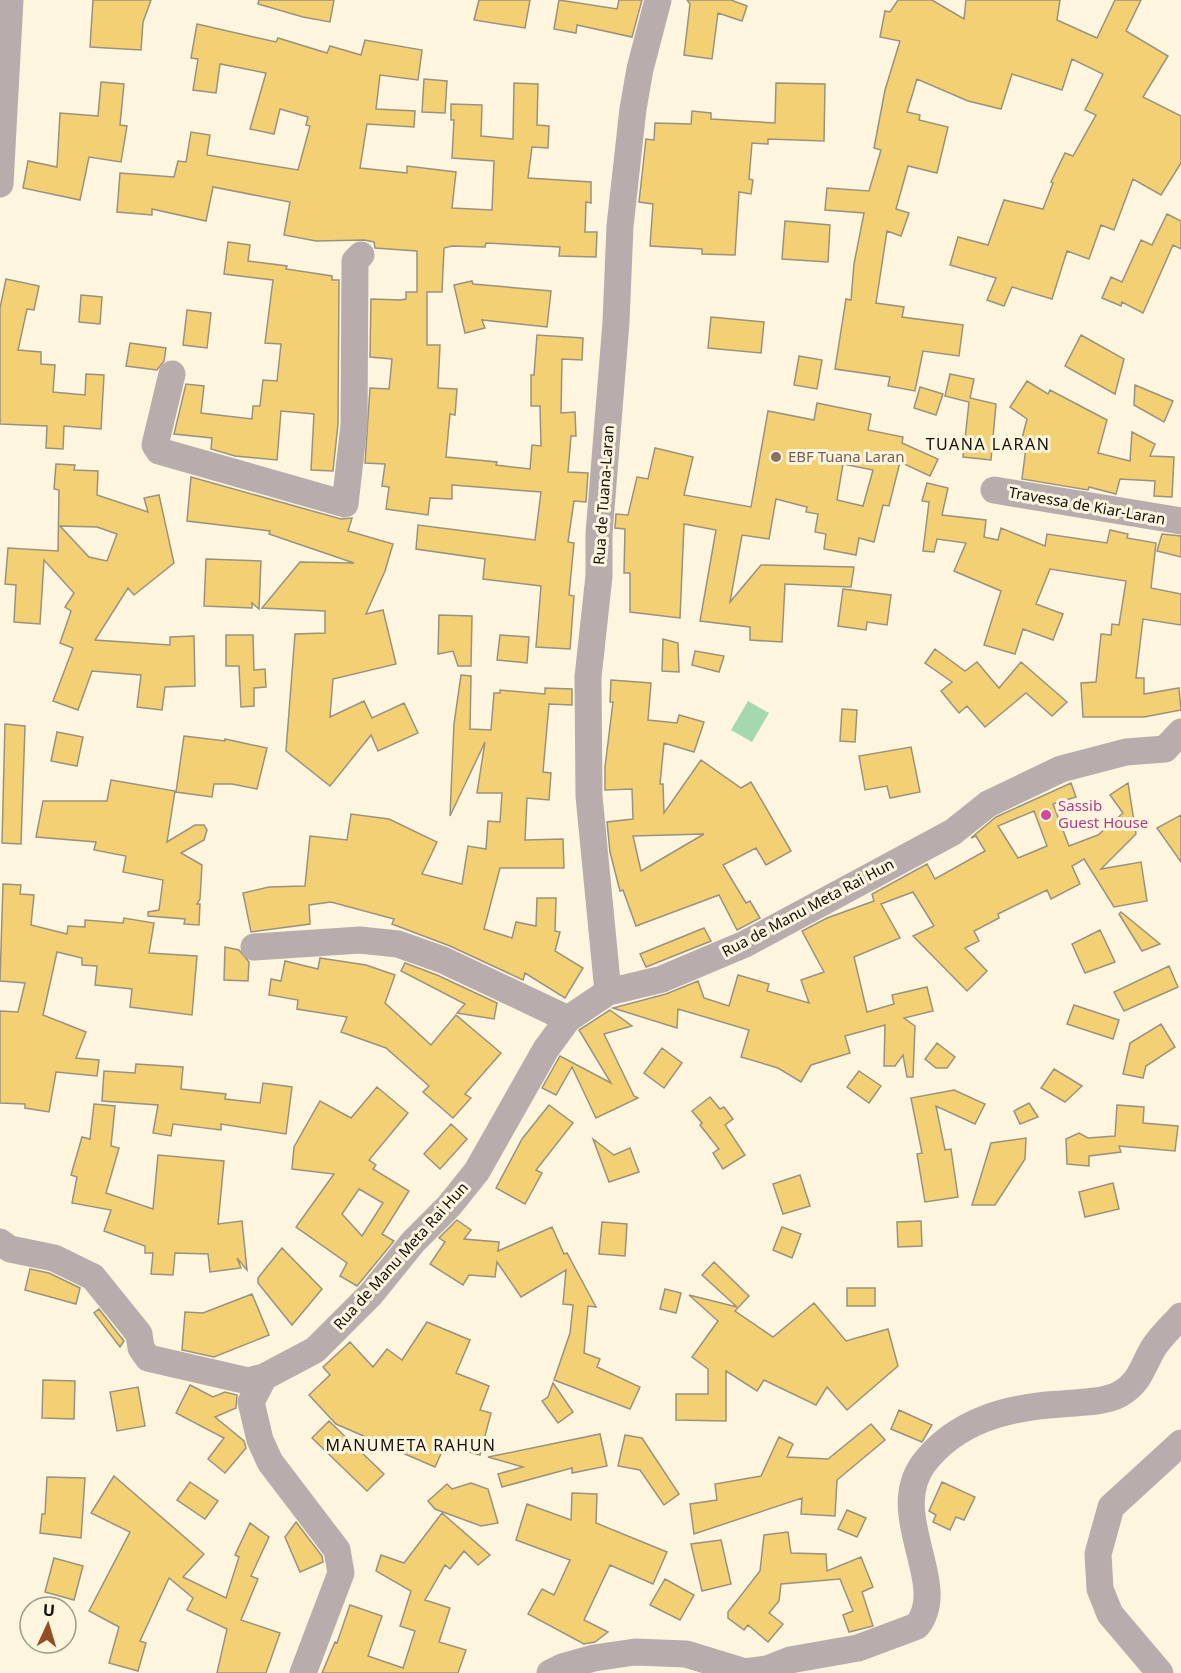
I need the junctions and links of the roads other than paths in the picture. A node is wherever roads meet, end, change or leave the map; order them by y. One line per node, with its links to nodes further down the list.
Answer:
1 (10, 0): 3 (street)
2 (658, 0): 10 (street, Rua de Tuana-Laran)
3 (0, 184)
4 (361, 255): 5 (street)
5 (172, 374)
6 (994, 490): 7 (street, Travessa de Kiar-Laran)
7 (1181, 521)
8 (1181, 732): 10 (street, Rua de Manu Meta Rai Hun)
9 (254, 947): 11 (street)
10 (608, 992): 11 (street, Rua de Manu Meta Rai Hun)
11 (568, 1018): 14 (street, Rua de Manu Meta Rai Hun)
12 (0, 1242): 14 (street)
13 (1181, 1316): 17 (street)
14 (264, 1377): 16 (street)
15 (1181, 1443): 18 (street)
16 (303, 1673)
17 (550, 1673)
18 (1160, 1673)

